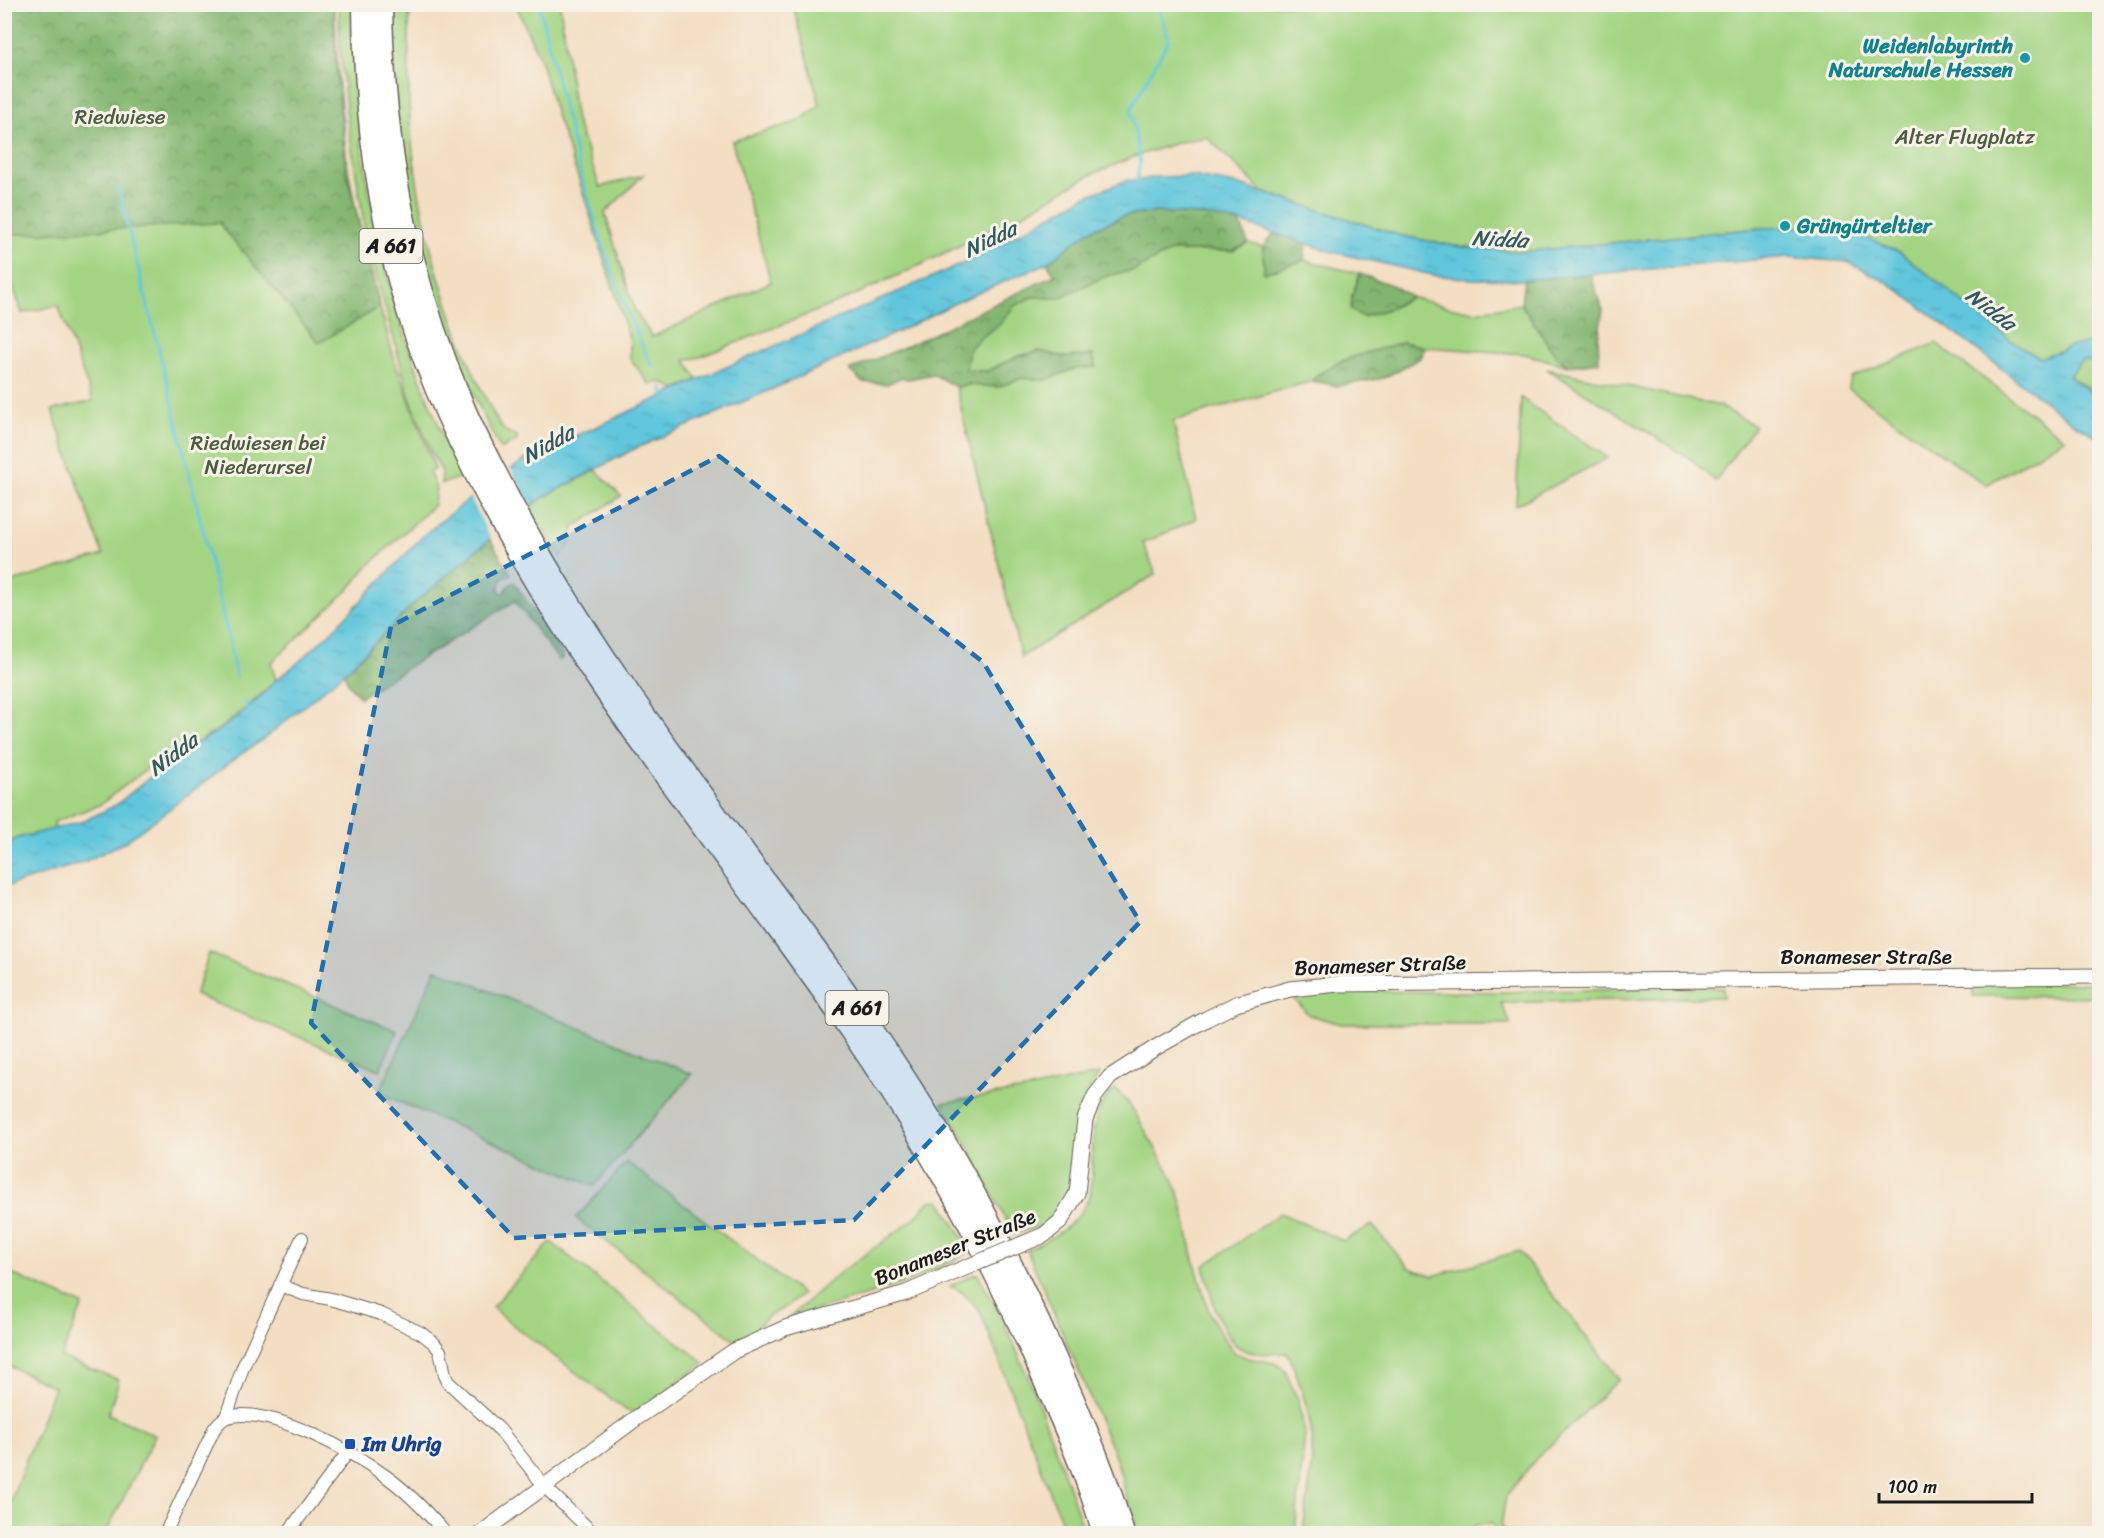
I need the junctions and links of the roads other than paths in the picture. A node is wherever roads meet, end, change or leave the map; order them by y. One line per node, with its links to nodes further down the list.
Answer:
1 (363, 4): 3 (highway, A 661)
2 (381, 4): 3 (highway, A 661)
3 (483, 469): 4 (highway, A 661)
4 (514, 527): 16 (highway, A 661); 17 (highway, A 661)
5 (2100, 976): 10 (street, Bonameser Straße, bridge)
6 (302, 1238): 7 (street)
7 (280, 1285): 8 (street); 10 (street)
8 (226, 1417): 9 (street); 11 (street)
9 (348, 1452): 12 (street); 13 (street)
10 (545, 1487): 14 (street, Bonameser Straße); 15 (street)
11 (165, 1533)
12 (287, 1533)
13 (446, 1533)
14 (480, 1533)
15 (594, 1533)
16 (1104, 1533)
17 (1123, 1533)

